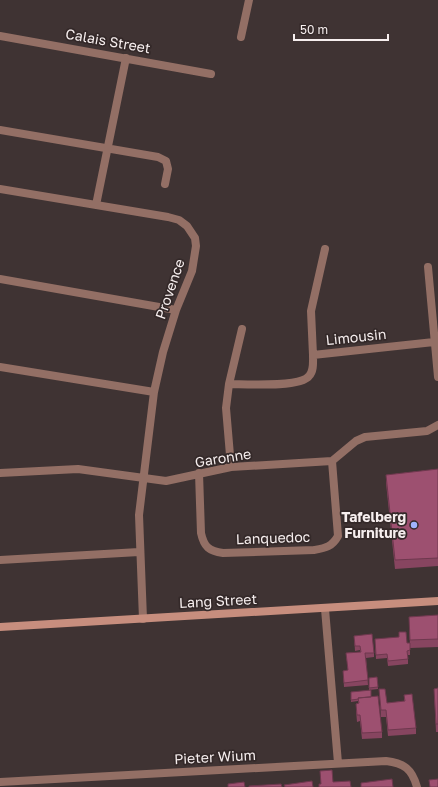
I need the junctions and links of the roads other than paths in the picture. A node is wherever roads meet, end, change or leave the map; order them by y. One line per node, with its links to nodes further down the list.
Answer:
1 (249, 0): 3 (street)
2 (0, 36): 4 (street, Calais Street)
3 (241, 37)
4 (126, 58): 5 (street, Calais Street); 7 (street)
5 (211, 74)
6 (0, 130): 7 (street)
7 (108, 149): 8 (street); 10 (street)
8 (165, 184)
9 (0, 189): 10 (street, Provence)
10 (96, 205): 14 (street, Provence)
11 (325, 249): 17 (street)
12 (428, 267): 16 (street)
13 (0, 279): 14 (street)
14 (176, 310): 21 (street, Provence)
15 (242, 329): 20 (street)
16 (434, 342): 17 (street, Limousin); 19 (street)
17 (313, 355): 20 (street, Limousin)
18 (0, 367): 21 (street)
19 (438, 377)
20 (229, 384): 24 (street)
21 (154, 392): 27 (street, Provence)
22 (438, 425): 23 (street)
23 (332, 462): 24 (street, Garonne); 26 (street, Lanquedoc)
24 (231, 467): 26 (street, Garonne)
25 (0, 473): 27 (street, Garonne)
26 (199, 473): 27 (street, Garonne)
27 (142, 479): 28 (street)
28 (139, 552): 29 (street); 32 (street)
29 (0, 560)
30 (438, 601): 31 (street, Lang Street)
31 (325, 608): 32 (street, Lang Street); 34 (street)
32 (143, 619): 33 (street, Lang Street)
33 (0, 627)
34 (338, 763): 35 (street, Pieter Wium); 36 (street, Pieter Wium)
35 (0, 782)
36 (417, 787)

